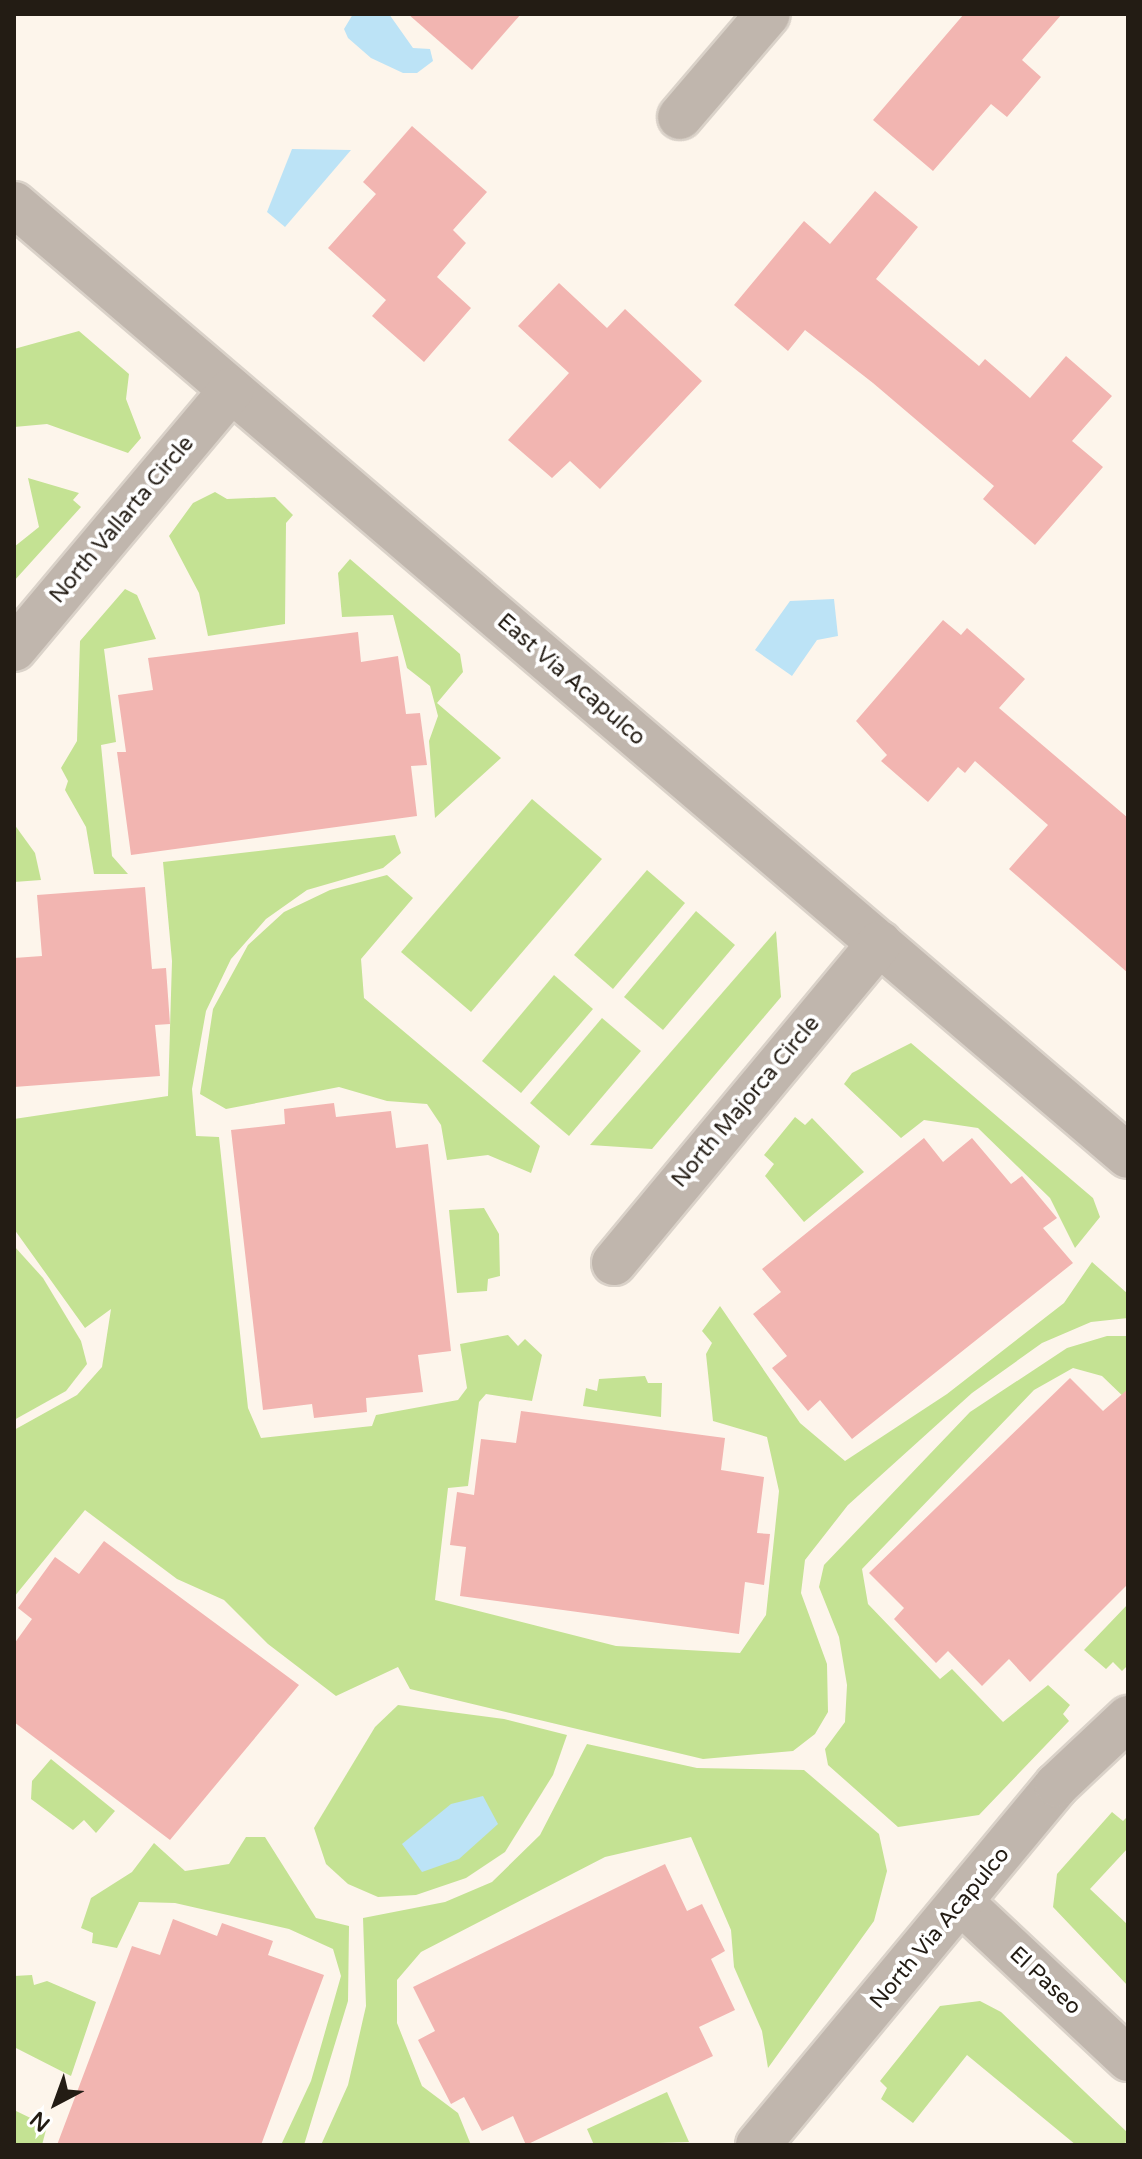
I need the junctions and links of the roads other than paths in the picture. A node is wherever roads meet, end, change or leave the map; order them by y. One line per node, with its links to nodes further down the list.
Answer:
1 (768, 14): 2 (street)
2 (680, 117)
3 (14, 204): 4 (street, East Via Acapulco)
4 (231, 390): 5 (street, North Vallarta Circle); 6 (street, East Via Acapulco)
5 (14, 649)
6 (880, 943): 7 (street, East Via Acapulco); 8 (street, North Majorca Circle)
7 (1128, 1156)
8 (614, 1263)
9 (1128, 1718): 10 (street, North Via Acapulco)
10 (962, 1903): 11 (street, El Paseo); 12 (street, North Via Acapulco)
11 (1128, 2059)
12 (758, 2145)

